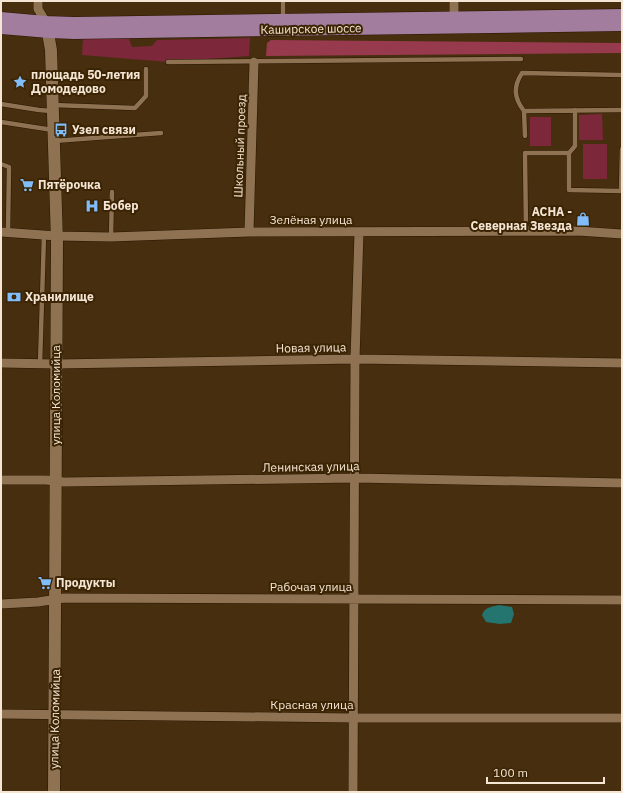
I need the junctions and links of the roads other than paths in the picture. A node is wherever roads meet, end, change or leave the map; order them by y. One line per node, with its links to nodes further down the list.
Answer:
1 (38, 1): 9 (street, улица Коломийца)
2 (283, 1): 7 (lane)
3 (454, 1): 6 (street)
4 (622, 15): 6 (main road, Каширское шоссе)
5 (1, 18): 9 (main road, Каширское шоссе)
6 (454, 18): 7 (main road, Каширское шоссе)
7 (283, 20): 9 (main road, Каширское шоссе)
8 (622, 25): 9 (main road, Каширское шоссе)
9 (47, 27): 10 (main road, Каширское шоссе); 17 (main road, улица Коломийца)
10 (1, 28)
11 (521, 59): 13 (lane)
12 (168, 62): 13 (lane)
13 (254, 62): 31 (street, Школьный проезд)
14 (146, 69): 17 (lane)
15 (622, 74): 20 (lane)
16 (1, 104): 17 (lane)
17 (53, 108): 23 (main road, улица Коломийца)
18 (575, 110): 19 (lane); 20 (lane); 26 (lane)
19 (622, 110)
20 (524, 111): 24 (lane)
21 (1, 122): 23 (lane)
22 (161, 134): 23 (lane)
23 (54, 136): 35 (main road, улица Коломийца)
24 (524, 136)
25 (622, 149): 26 (lane)
26 (569, 153): 29 (lane)
27 (1, 164): 30 (lane)
28 (112, 192): 36 (lane)
29 (526, 231): 32 (street, Зелёная улица); 33 (street, Зелёная улица)
30 (4, 232): 34 (street, Зелёная улица)
31 (249, 232): 32 (street, Зелёная улица); 36 (street, Зелёная улица)
32 (359, 232): 37 (street)
33 (622, 234)
34 (44, 235): 35 (street, Зелёная улица); 40 (lane)
35 (57, 236): 36 (street, Зелёная улица); 41 (main road, улица Коломийца)
36 (111, 237)
37 (355, 359): 39 (street, Новая улица); 41 (street, Новая улица); 42 (street)
38 (1, 363): 40 (street, Новая улица)
39 (622, 363)
40 (40, 364): 41 (street, Новая улица)
41 (56, 364): 44 (main road, улица Коломийца)
42 (355, 478): 44 (street, Ленинская улица); 45 (street, Ленинская улица); 47 (street)
43 (1, 480): 44 (street, Ленинская улица)
44 (56, 481): 46 (main road, улица Коломийца)
45 (622, 483)
46 (55, 599): 47 (street, Рабочая улица); 49 (street, Рабочая улица); 51 (main road, улица Коломийца)
47 (353, 600): 48 (street, Рабочая улица); 52 (street)
48 (622, 600)
49 (1, 604)
50 (1, 714): 51 (street, Красная улица)
51 (55, 716): 52 (street, Красная улица); 54 (main road, улица Коломийца)
52 (354, 718): 53 (street, Красная улица); 55 (street)
53 (622, 718)
54 (54, 792)
55 (353, 792)

